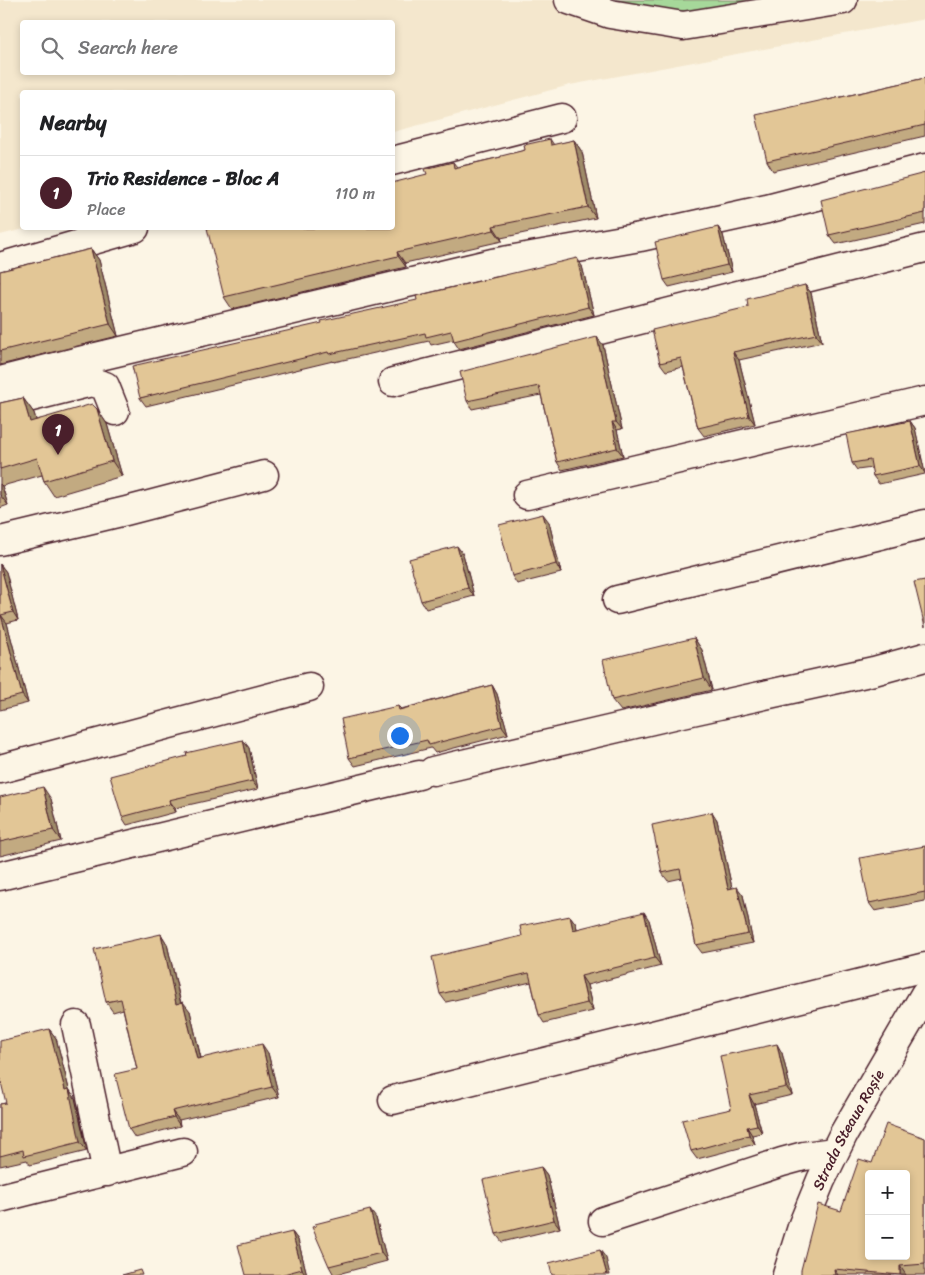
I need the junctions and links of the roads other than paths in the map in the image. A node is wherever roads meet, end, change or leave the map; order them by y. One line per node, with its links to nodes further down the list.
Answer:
1 (569, 0): 2 (street)
2 (842, 0)
3 (562, 118): 4 (street)
4 (395, 160)
5 (925, 168): 9 (street)
6 (128, 230): 8 (street)
7 (925, 248): 10 (street)
8 (0, 267)
9 (0, 381)
10 (392, 382)
11 (925, 401): 15 (street)
12 (0, 405): 13 (street)
13 (115, 411)
14 (264, 475): 17 (street)
15 (526, 495)
16 (925, 524): 18 (street)
17 (0, 542)
18 (617, 600)
19 (925, 657): 22 (street)
20 (309, 687): 21 (street)
21 (0, 769)
22 (0, 876)
23 (925, 967): 26 (street)
24 (925, 994): 28 (street, Strada Steaua Roșie)
25 (76, 1025): 29 (street)
26 (392, 1100)
27 (183, 1152): 29 (street)
28 (834, 1152): 31 (street); 32 (street, Strada Steaua Roșie)
29 (107, 1172): 30 (street)
30 (0, 1198)
31 (603, 1221)
32 (787, 1275)

